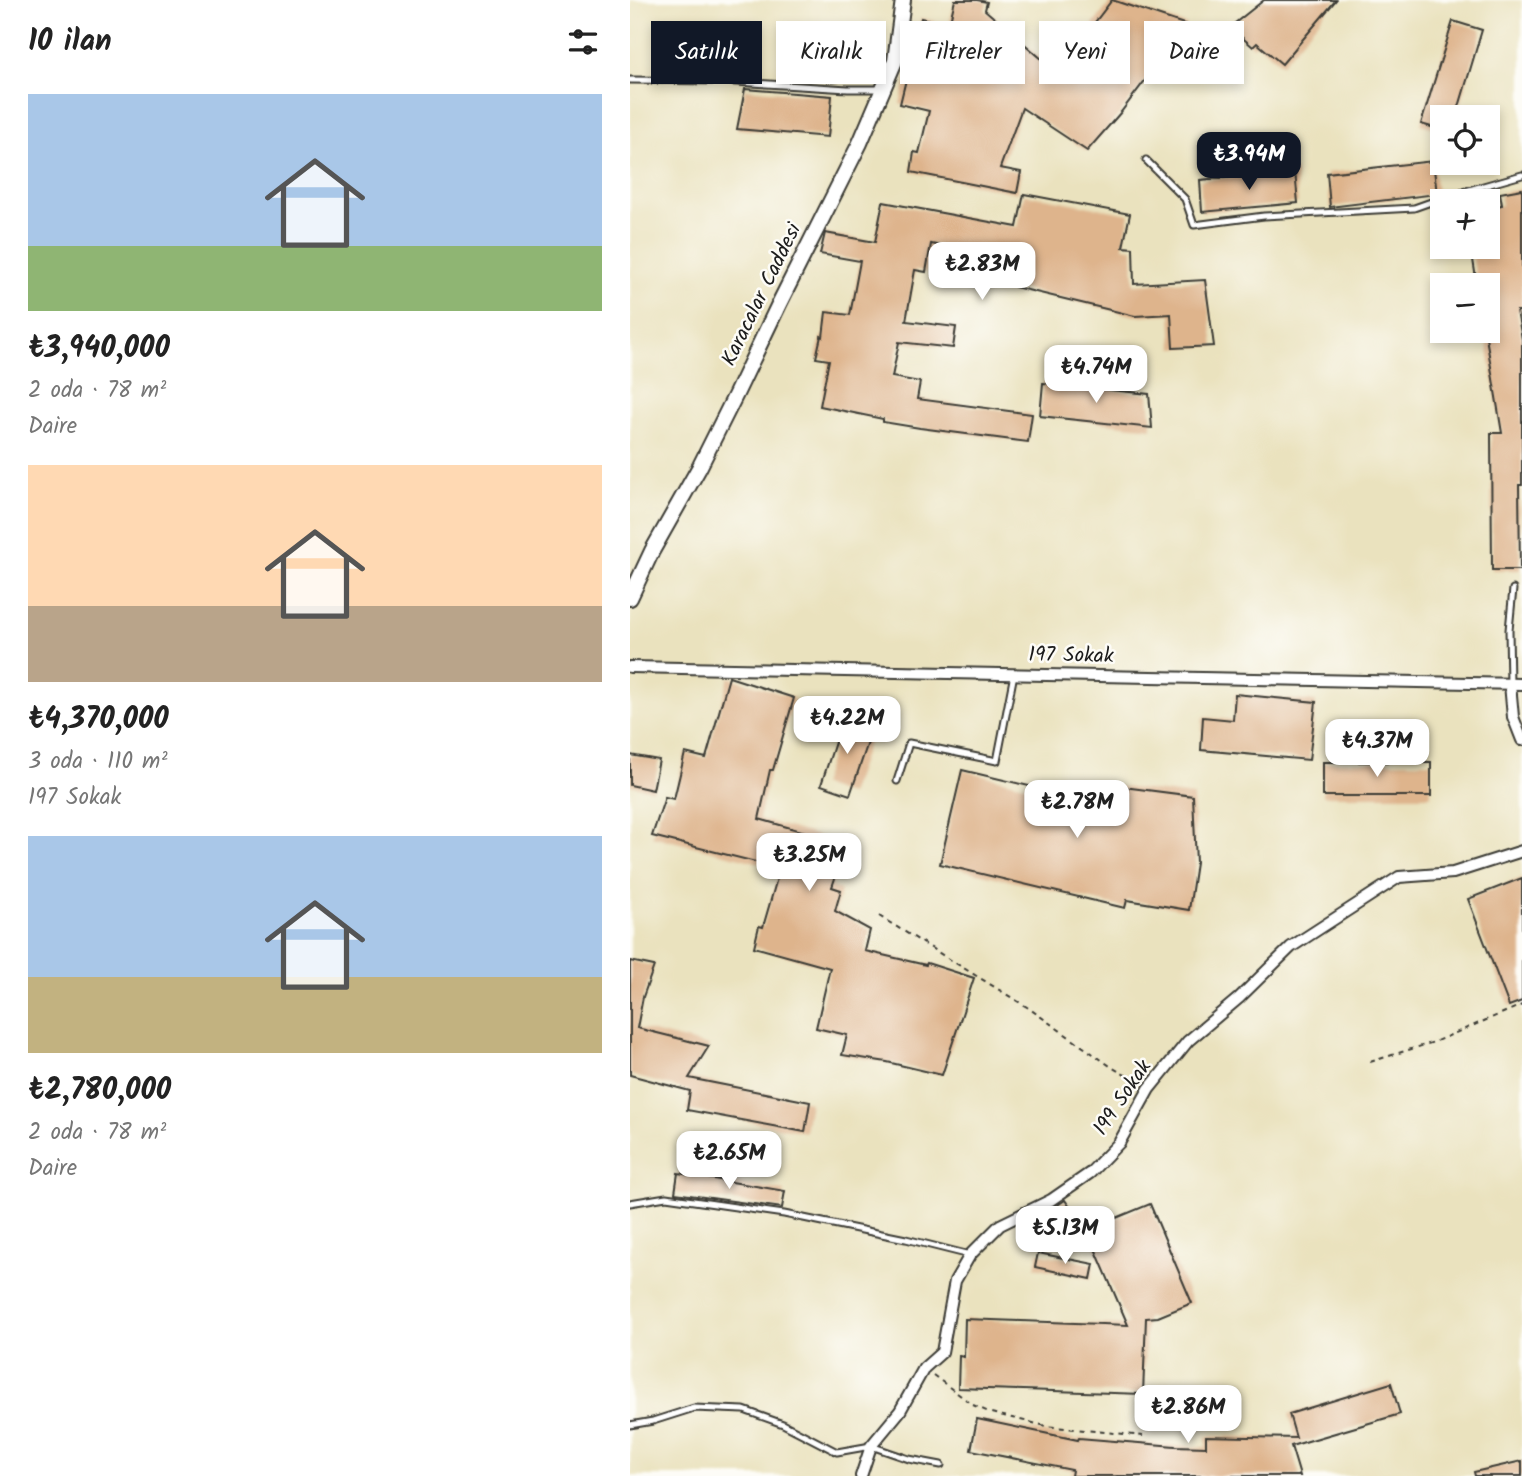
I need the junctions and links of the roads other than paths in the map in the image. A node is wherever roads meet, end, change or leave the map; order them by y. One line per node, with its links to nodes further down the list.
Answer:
1 (903, 0): 3 (street, Karacalar Caddesi)
2 (630, 80): 3 (lane)
3 (885, 89): 7 (street, Karacalar Caddesi)
4 (1146, 160): 5 (lane)
5 (1522, 175)
6 (1513, 589): 10 (lane)
7 (630, 598)
8 (630, 667): 9 (street, 197 Sokak)
9 (1014, 674): 10 (street, 197 Sokak); 12 (lane)
10 (1516, 684): 11 (street)
11 (1522, 740)
12 (897, 781)
13 (1522, 851): 15 (street, 199 Sokak)
14 (630, 1203): 15 (lane)
15 (970, 1255): 17 (street, 199 Sokak)
16 (630, 1425): 17 (lane)
17 (871, 1446): 18 (lane); 19 (street, 199 Sokak)
18 (941, 1465)
19 (861, 1476)

